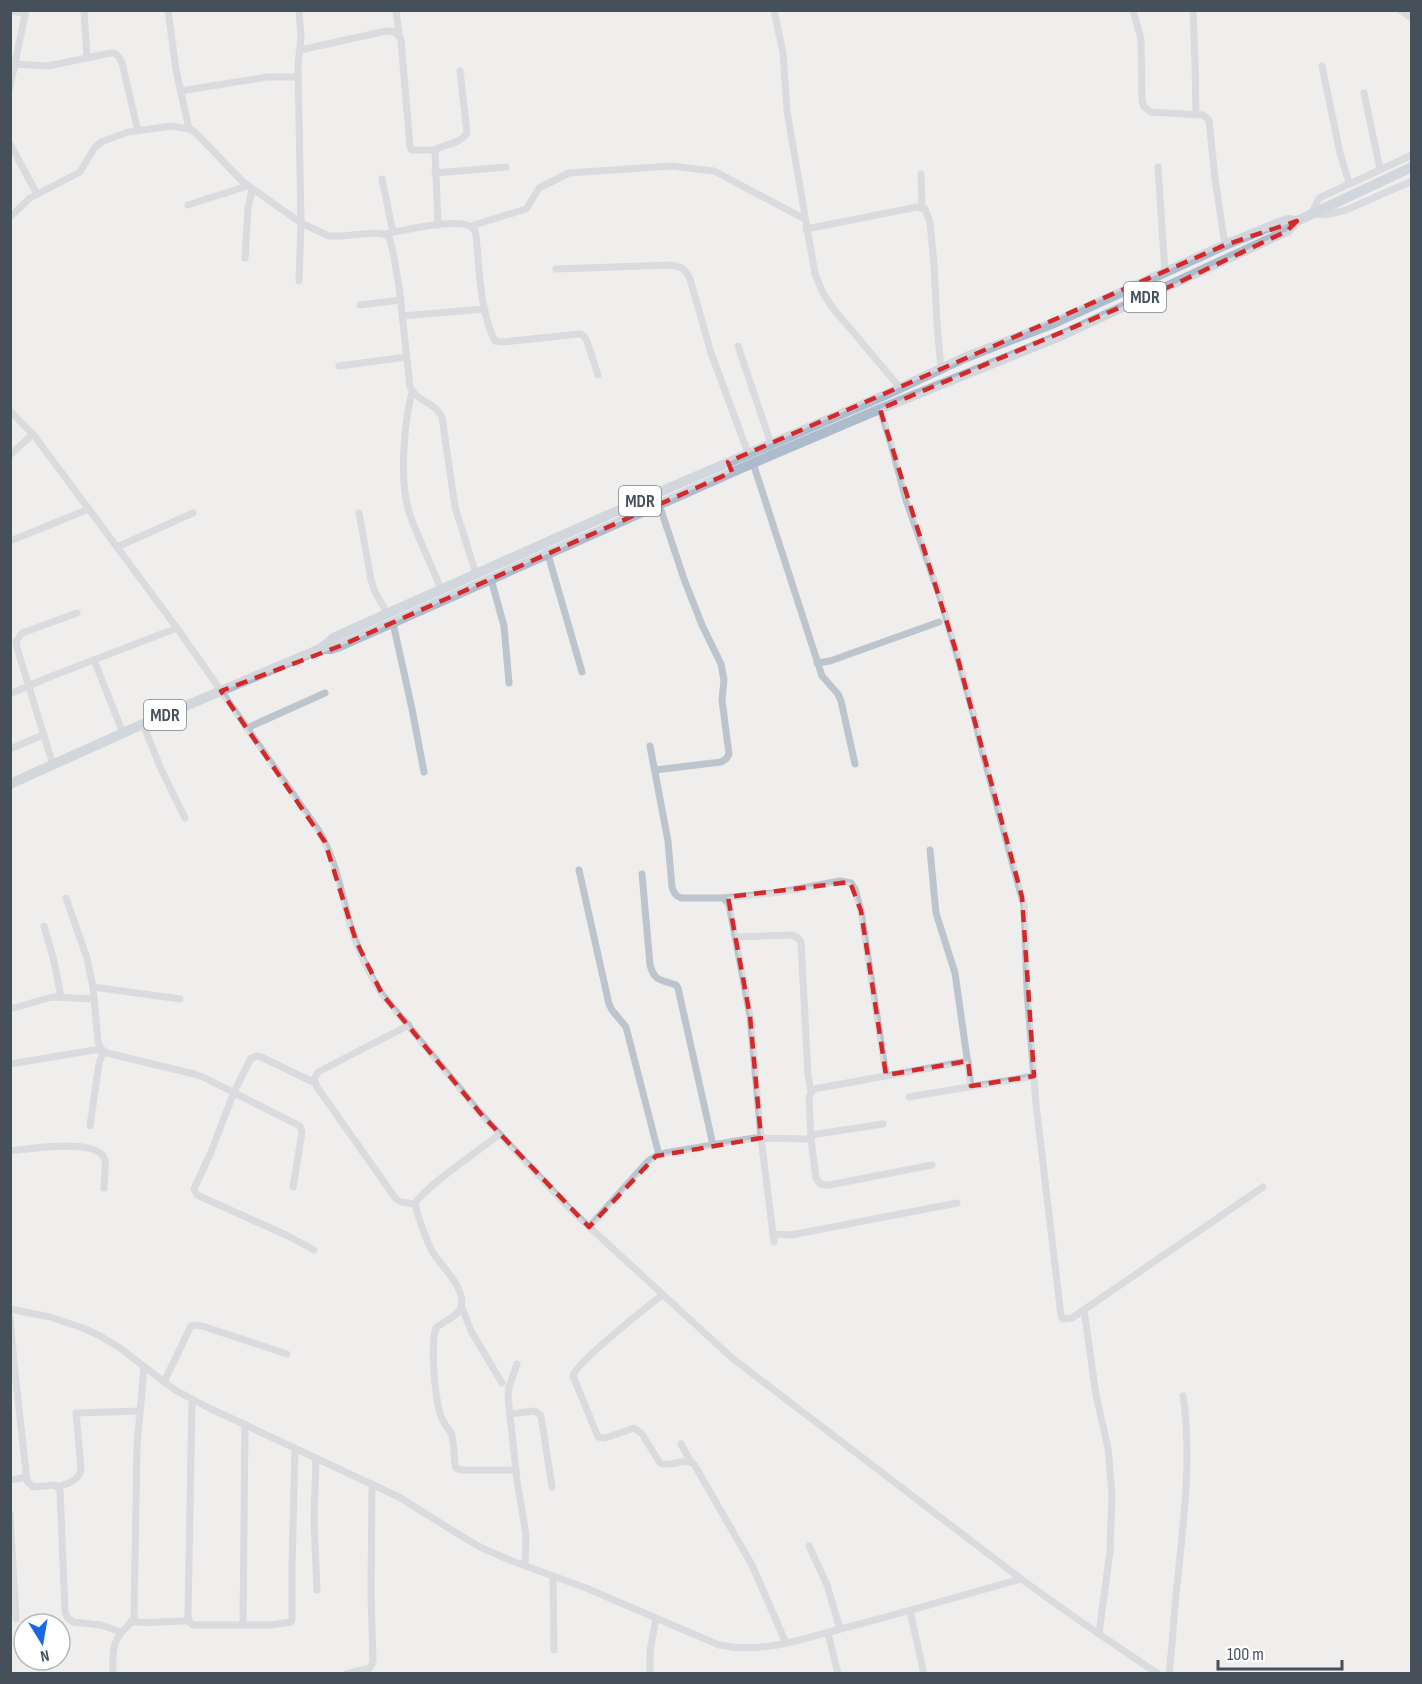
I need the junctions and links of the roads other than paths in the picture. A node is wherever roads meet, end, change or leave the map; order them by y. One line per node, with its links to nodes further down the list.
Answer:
1 (84, 10): 14 (street)
2 (168, 10): 20 (street)
3 (299, 10): 13 (street)
4 (396, 10): 12 (street)
5 (774, 10): 48 (street)
6 (1133, 10): 22 (street)
7 (1192, 10): 22 (street)
8 (1400, 10): 11 (street)
9 (10, 11): 10 (street)
10 (25, 12): 15 (street)
11 (1412, 18)
12 (399, 35): 13 (street); 26 (street)
13 (300, 50): 18 (street)
14 (87, 58): 15 (street); 24 (street)
15 (15, 64): 19 (street)
16 (1322, 66): 36 (street)
17 (460, 71): 26 (street)
18 (298, 77): 20 (street); 45 (street)
19 (10, 87)
20 (181, 91): 23 (street)
21 (1364, 93): 31 (street)
22 (1196, 115): 51 (street)
23 (189, 129): 24 (street); 37 (street)
24 (138, 131): 38 (street)
25 (10, 144): 38 (street)
26 (435, 150): 32 (street)
27 (1412, 155): 31 (street)
28 (506, 166): 32 (street)
29 (1158, 167): 54 (street)
30 (1412, 167): 41 (main road, MDR)
31 (1380, 169): 36 (street)
32 (435, 173): 46 (street)
33 (921, 174): 40 (street)
34 (382, 179): 49 (street)
35 (1412, 180): 41 (street)
36 (1349, 183): 41 (street)
37 (250, 188): 39 (street); 45 (street); 52 (street)
38 (37, 194): 42 (street)
39 (188, 205)
40 (922, 207): 48 (street); 63 (street)
41 (1311, 214): 44 (main road, MDR)
42 (10, 217)
43 (801, 217): 47 (street)
44 (1297, 220): 51 (main road, MDR); 67 (main road, MDR)
45 (301, 223): 50 (street); 55 (street)
46 (438, 225): 47 (street); 49 (street)
47 (471, 226): 58 (street)
48 (806, 229): 65 (street)
49 (393, 232): 50 (street)
50 (384, 234): 56 (street)
51 (1226, 245): 54 (main road, MDR)
52 (244, 258)
53 (556, 269): 73 (street)
54 (1165, 273): 63 (main road, MDR)
55 (299, 280)
56 (401, 300): 57 (street); 59 (street)
57 (360, 305)
58 (485, 309): 59 (street); 64 (street)
59 (402, 316): 61 (street)
60 (738, 346): 71 (street)
61 (406, 357): 62 (street); 66 (street)
62 (339, 366)
63 (941, 369): 65 (main road, MDR)
64 (598, 375)
65 (899, 388): 67 (street); 71 (main road, MDR)
66 (412, 392): 82 (street); 84 (street)
67 (908, 398): 68 (main road, MDR)
68 (880, 409): 73 (main road, MDR); 126 (street)
69 (10, 411): 70 (street)
70 (33, 434): 72 (street); 76 (street)
71 (771, 444): 73 (main road, MDR)
72 (10, 455)
73 (751, 458): 74 (main road, MDR); 90 (street)
74 (730, 467): 75 (main road, MDR); 81 (main road, MDR)
75 (660, 504): 81 (main road, MDR); 105 (street)
76 (89, 509): 79 (street); 80 (street)
77 (193, 513): 80 (street)
78 (359, 513): 86 (street)
79 (10, 541)
80 (117, 547): 88 (street)
81 (547, 548): 82 (main road, MDR); 83 (main road, MDR); 91 (street)
82 (476, 574): 84 (main road, MDR)
83 (491, 579): 86 (main road, MDR); 92 (street)
84 (441, 589): 86 (main road, MDR)
85 (77, 612): 93 (street)
86 (390, 618): 94 (main road, MDR); 106 (street)
87 (939, 622): 90 (street)
88 (177, 628): 89 (street); 94 (street)
89 (94, 660): 93 (street); 99 (street)
90 (817, 663): 103 (street)
91 (582, 672)
92 (509, 683)
93 (28, 686): 96 (street); 100 (street)
94 (221, 691): 97 (main road, MDR); 98 (street)
95 (325, 693): 98 (street)
96 (10, 694)
97 (143, 724): 99 (main road, MDR); 108 (street)
98 (247, 728): 121 (street)
99 (123, 733): 104 (main road, MDR)
100 (43, 735): 102 (street); 104 (street)
101 (650, 746): 105 (street)
102 (10, 749)
103 (855, 764)
104 (53, 765): 107 (main road, MDR)
105 (655, 770): 113 (street)
106 (424, 772)
107 (10, 784)
108 (185, 818)
109 (930, 850): 123 (street)
110 (579, 870): 139 (street)
111 (642, 874): 137 (street)
112 (66, 898): 116 (street)
113 (723, 898): 115 (street); 125 (street)
114 (44, 926): 117 (street)
115 (736, 937): 130 (street); 136 (street)
116 (93, 987): 118 (street); 119 (street)
117 (61, 997): 118 (street); 120 (street)
118 (94, 999): 122 (street)
119 (180, 999)
120 (10, 1009)
121 (409, 1025): 127 (street); 134 (street)
122 (102, 1050): 124 (street); 129 (street); 133 (street)
123 (968, 1061): 125 (street); 128 (street)
124 (10, 1064)
125 (886, 1075): 130 (street)
126 (1034, 1076): 128 (street); 151 (street)
127 (315, 1083): 129 (street); 145 (street)
128 (971, 1086): 131 (street)
129 (234, 1092): 142 (street); 147 (street)
130 (811, 1092): 135 (street)
131 (909, 1097)
132 (883, 1124): 135 (street)
133 (90, 1126)
134 (500, 1134): 145 (street); 146 (street)
135 (811, 1137): 136 (street); 140 (street)
136 (760, 1138): 137 (street); 144 (street)
137 (712, 1145): 139 (street)
138 (10, 1151): 143 (street)
139 (659, 1155): 146 (street)
140 (932, 1166)
141 (1263, 1186): 151 (street)
142 (293, 1187)
143 (104, 1188)
144 (957, 1203)
145 (415, 1204): 149 (street)
146 (589, 1227): 148 (street)
147 (314, 1250)
148 (662, 1295): 166 (street); 177 (street)
149 (461, 1305): 157 (street); 167 (street)
150 (10, 1309): 155 (street)
151 (1084, 1310): 188 (street)
152 (10, 1317): 168 (street)
153 (287, 1354): 156 (street)
154 (517, 1364): 161 (street)
155 (144, 1368): 156 (street); 160 (street)
156 (164, 1382): 159 (street)
157 (502, 1383)
158 (1183, 1396): 197 (street)
159 (192, 1399): 162 (street); 183 (street)
160 (140, 1411): 171 (street); 182 (street)
161 (509, 1414): 167 (street); 172 (street)
162 (244, 1425): 164 (street); 184 (street)
163 (681, 1444): 166 (street)
164 (295, 1448): 165 (street); 184 (street)
165 (316, 1458): 170 (street); 178 (street)
166 (691, 1461): 189 (street)
167 (516, 1470): 175 (street)
168 (27, 1477): 169 (street); 171 (street)
169 (10, 1480)
170 (372, 1484): 175 (street); 192 (street)
171 (58, 1487): 186 (street)
172 (552, 1487)
173 (10, 1514): 180 (street)
174 (809, 1546): 185 (street)
175 (525, 1565): 176 (street)
176 (554, 1576): 181 (street); 190 (street)
177 (1022, 1579): 179 (street); 188 (street)
178 (317, 1590)
179 (910, 1611): 185 (street); 195 (street)
180 (16, 1612)
181 (656, 1619): 189 (street); 193 (street)
182 (131, 1621): 183 (street); 186 (street)
183 (189, 1621): 184 (street)
184 (243, 1625)
185 (840, 1629): 187 (street)
186 (121, 1632): 191 (street)
187 (828, 1633): 189 (street); 194 (street)
188 (1099, 1634): 196 (street)
189 (786, 1643)
190 (554, 1650)
191 (113, 1674)
192 (346, 1674)
193 (650, 1674)
194 (838, 1674)
195 (924, 1674)
196 (1158, 1674)
197 (1169, 1674)

